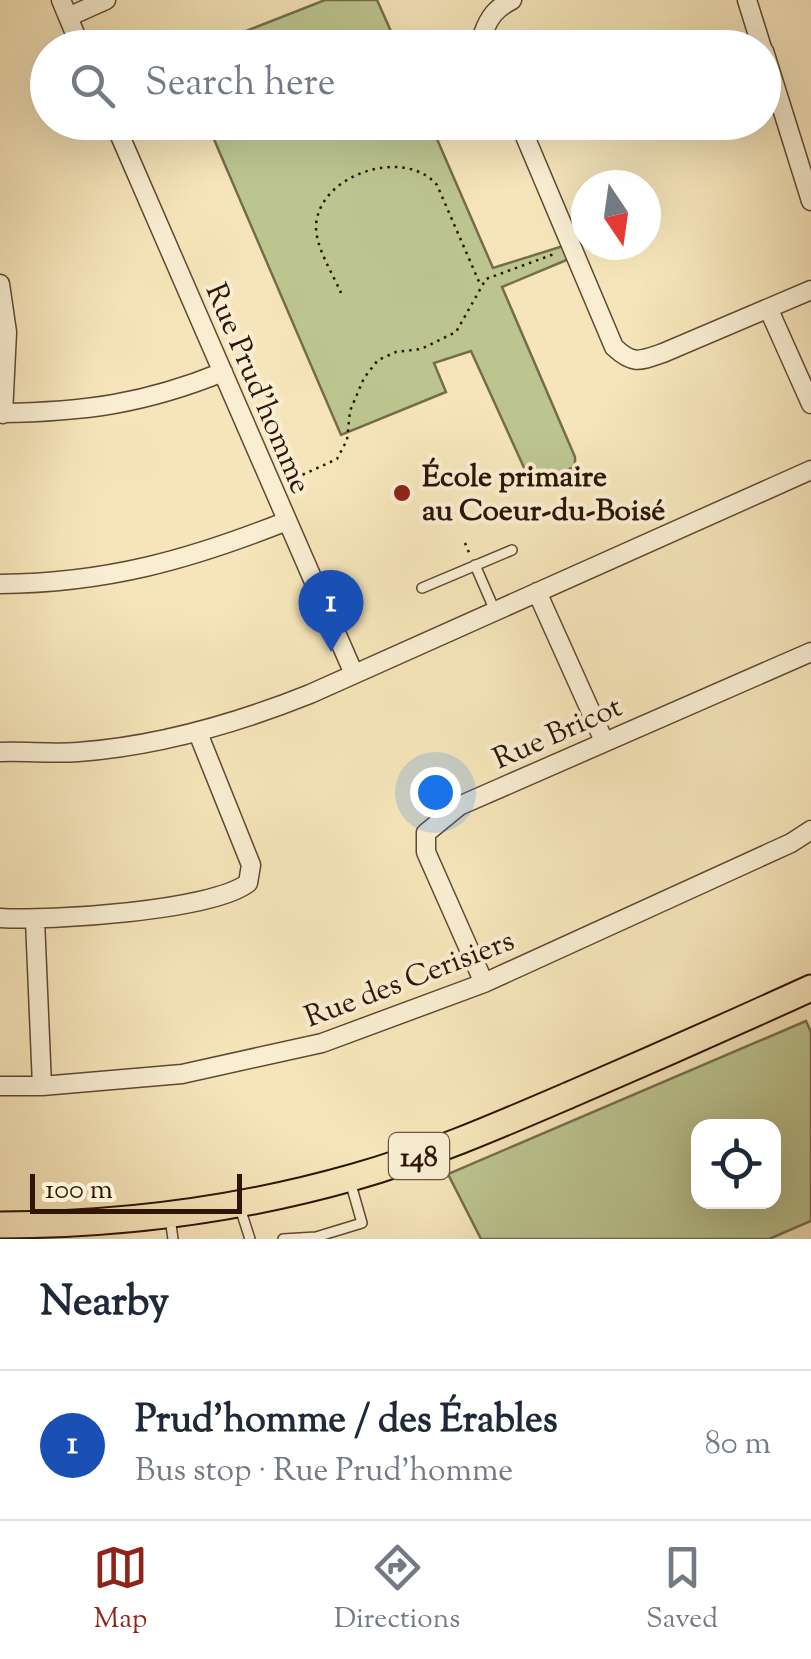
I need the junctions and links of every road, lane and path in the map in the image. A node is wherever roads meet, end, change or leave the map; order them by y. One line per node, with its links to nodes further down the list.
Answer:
1 (106, 0): 4 (street)
2 (512, 0): 5 (street)
3 (747, 0): 6 (street)
4 (64, 8)
5 (484, 30)
6 (757, 30)
7 (781, 116): 10 (street)
8 (122, 140): 19 (street, Rue Prud'homme)
9 (527, 140): 11 (street)
10 (811, 201)
11 (571, 245)
12 (571, 247): 15 (path)
13 (577, 260): 18 (street)
14 (0, 284): 21 (street)
15 (480, 286): 17 (path); 23 (path)
16 (811, 290): 18 (street)
17 (341, 292)
18 (769, 310): 20 (street)
19 (223, 372): 21 (street); 23 (street, Rue Prud'homme)
20 (811, 404)
21 (1, 414)
22 (811, 470): 30 (street)
23 (273, 489): 24 (street, Rue Prud'homme)
24 (287, 521): 28 (street); 33 (street, Rue Prud'homme)
25 (466, 543): 27 (path)
26 (512, 550): 27 (lane)
27 (473, 560): 29 (lane); 31 (lane)
28 (0, 584)
29 (422, 588)
30 (537, 592): 31 (street); 35 (street)
31 (495, 611): 33 (street)
32 (811, 652): 35 (street, Rue Bricot)
33 (354, 674): 34 (street)
34 (198, 733): 36 (street); 39 (street)
35 (604, 741): 40 (street, Rue Bricot)
36 (0, 752)
37 (811, 830): 40 (street, Rue des Cerisiers)
38 (0, 918): 39 (street)
39 (35, 920): 43 (street)
40 (484, 983): 43 (street, Rue des Cerisiers)
41 (811, 988): 44 (main road, 148)
42 (0, 1086): 43 (street, Rue des Cerisiers)
43 (42, 1086)
44 (349, 1178): 45 (main road, 148); 50 (lane)
45 (239, 1204): 47 (main road, 148); 49 (lane)
46 (0, 1225): 48 (main road, 148)
47 (171, 1227): 48 (main road, 148)
48 (111, 1230)
49 (250, 1239)
50 (283, 1239)

